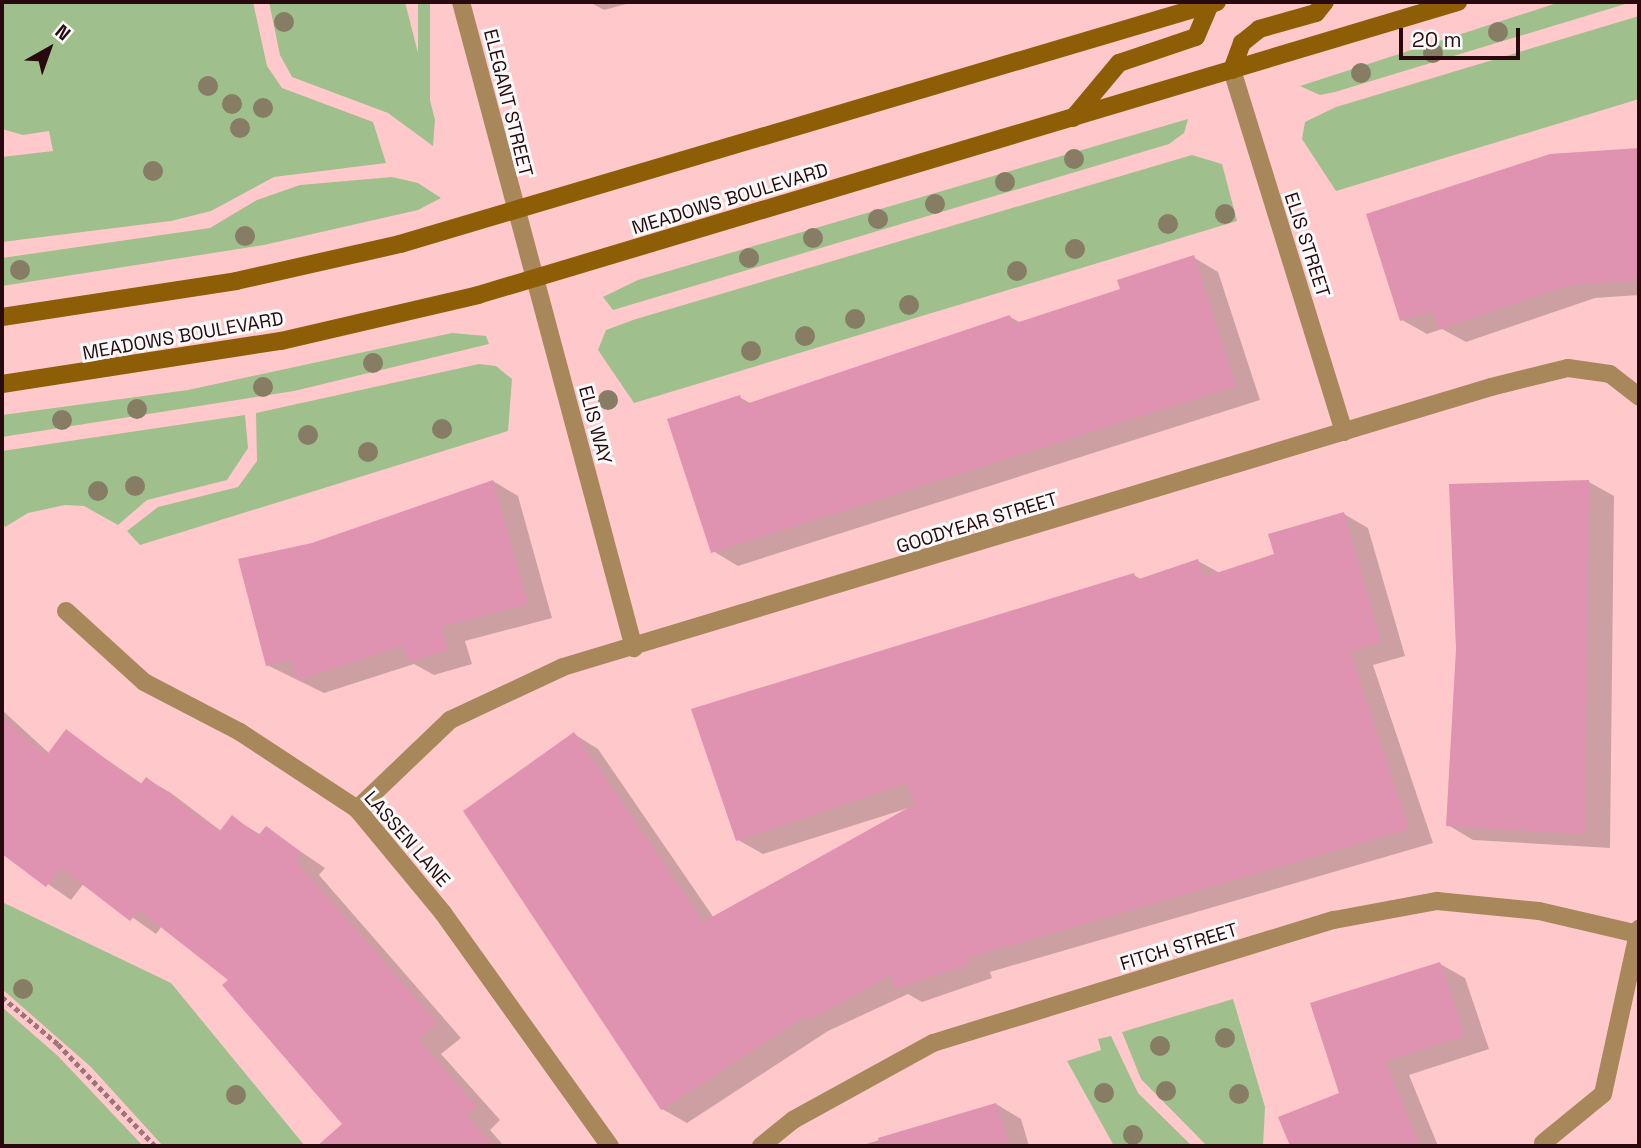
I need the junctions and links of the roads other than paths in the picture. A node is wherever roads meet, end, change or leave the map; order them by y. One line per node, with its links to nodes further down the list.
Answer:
1 (461, 2): 7 (street, ELEGANT STREET)
2 (1325, 2): 5 (main road)
3 (1458, 2): 5 (main road, MEADOWS BOULEVARD)
4 (1212, 3): 6 (main road); 7 (main road)
5 (1232, 70): 6 (main road, MEADOWS BOULEVARD); 12 (street, ELIS STREET)
6 (1073, 118): 8 (main road, MEADOWS BOULEVARD)
7 (514, 214): 8 (street, ELIS WAY); 9 (main road)
8 (532, 280): 10 (main road, MEADOWS BOULEVARD); 14 (street, ELIS WAY)
9 (2, 317)
10 (2, 384)
11 (1639, 397): 12 (street, GOODYEAR STREET)
12 (1344, 432): 14 (street, GOODYEAR STREET)
13 (66, 611): 15 (street, LASSEN LANE)
14 (634, 648): 15 (street, GOODYEAR STREET)
15 (357, 809): 18 (street, LASSEN LANE)
16 (1639, 932): 17 (street); 19 (street, FITCH STREET)
17 (1543, 1143)
18 (610, 1146)
19 (761, 1146)

